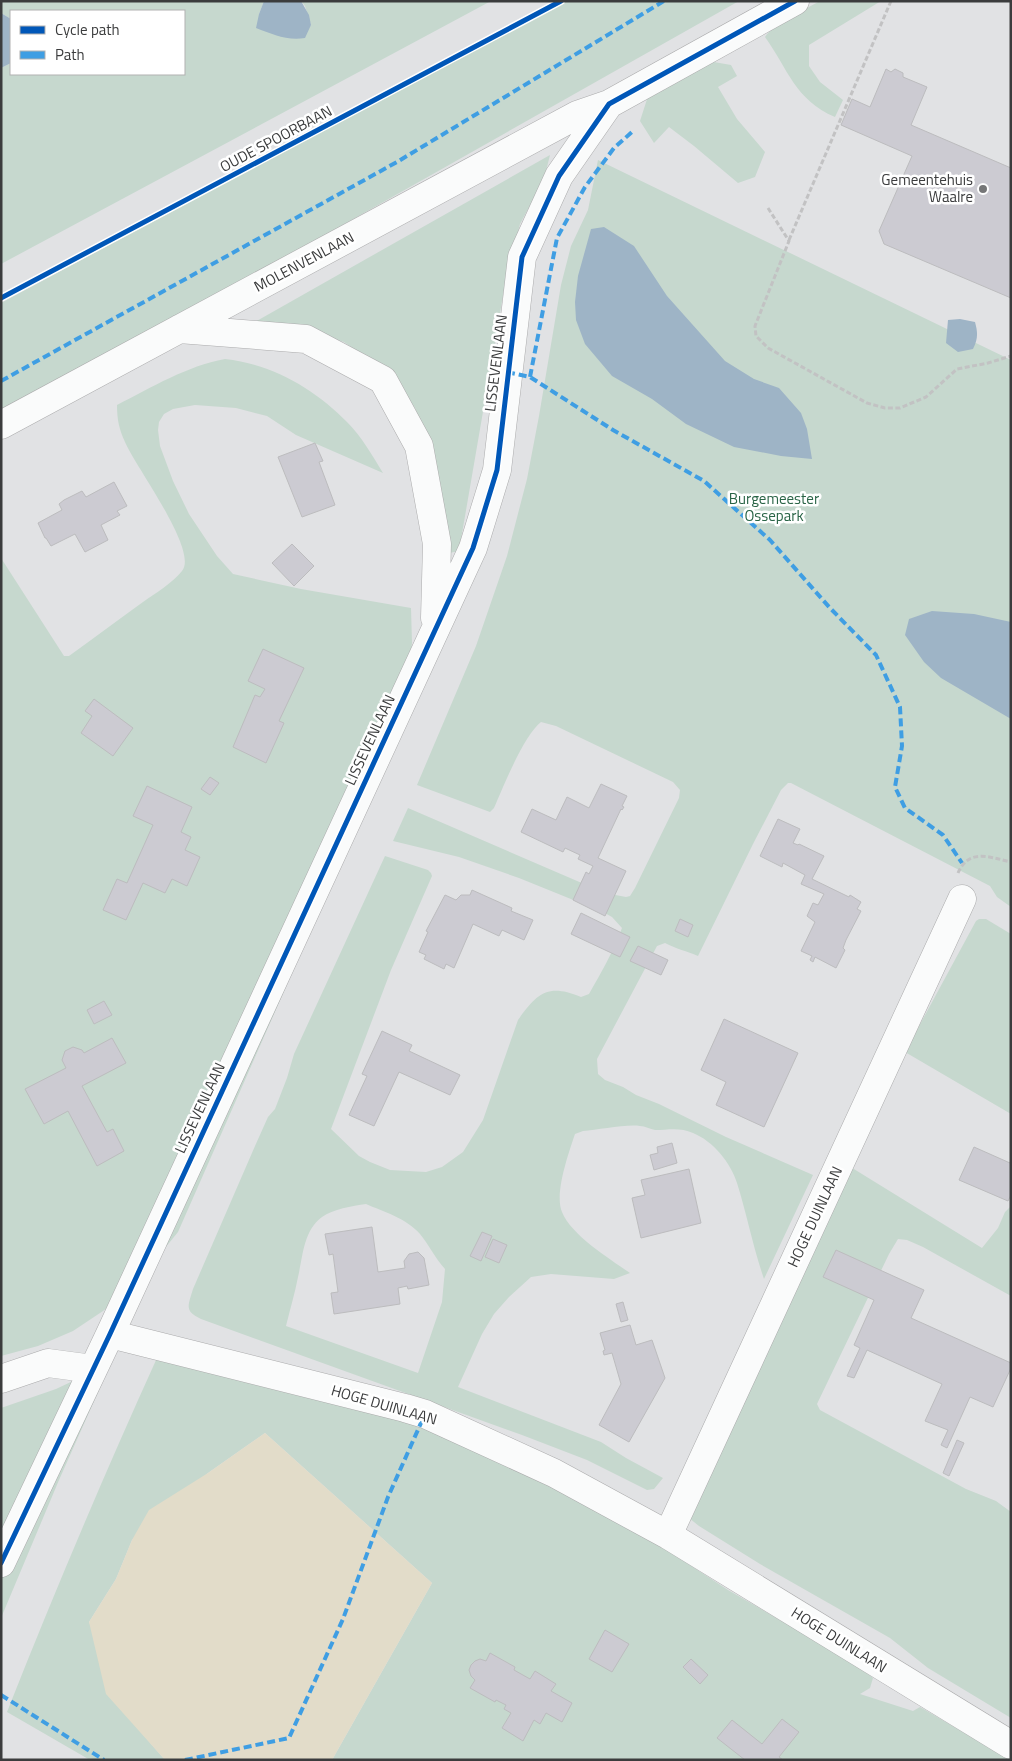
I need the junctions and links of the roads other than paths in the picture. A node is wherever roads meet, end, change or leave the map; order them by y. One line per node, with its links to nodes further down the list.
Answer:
1 (794, 1): 2 (street, LISSEVENLAAN)
2 (609, 104): 3 (street, MOLENVENLAAN); 5 (street, LISSEVENLAAN)
3 (179, 330): 4 (street, MOLENVENLAAN); 5 (street, LISSEVENLAAN)
4 (1, 425)
5 (435, 629): 7 (street, LISSEVENLAAN)
6 (962, 899): 10 (street, HOGE DUINLAAN)
7 (110, 1334): 8 (street, LISSEVENLAAN); 10 (street, HOGE DUINLAAN)
8 (93, 1369): 9 (street); 11 (street, LISSEVENLAAN)
9 (1, 1379)
10 (668, 1535): 12 (street, HOGE DUINLAAN)
11 (1, 1563)
12 (1011, 1745)

